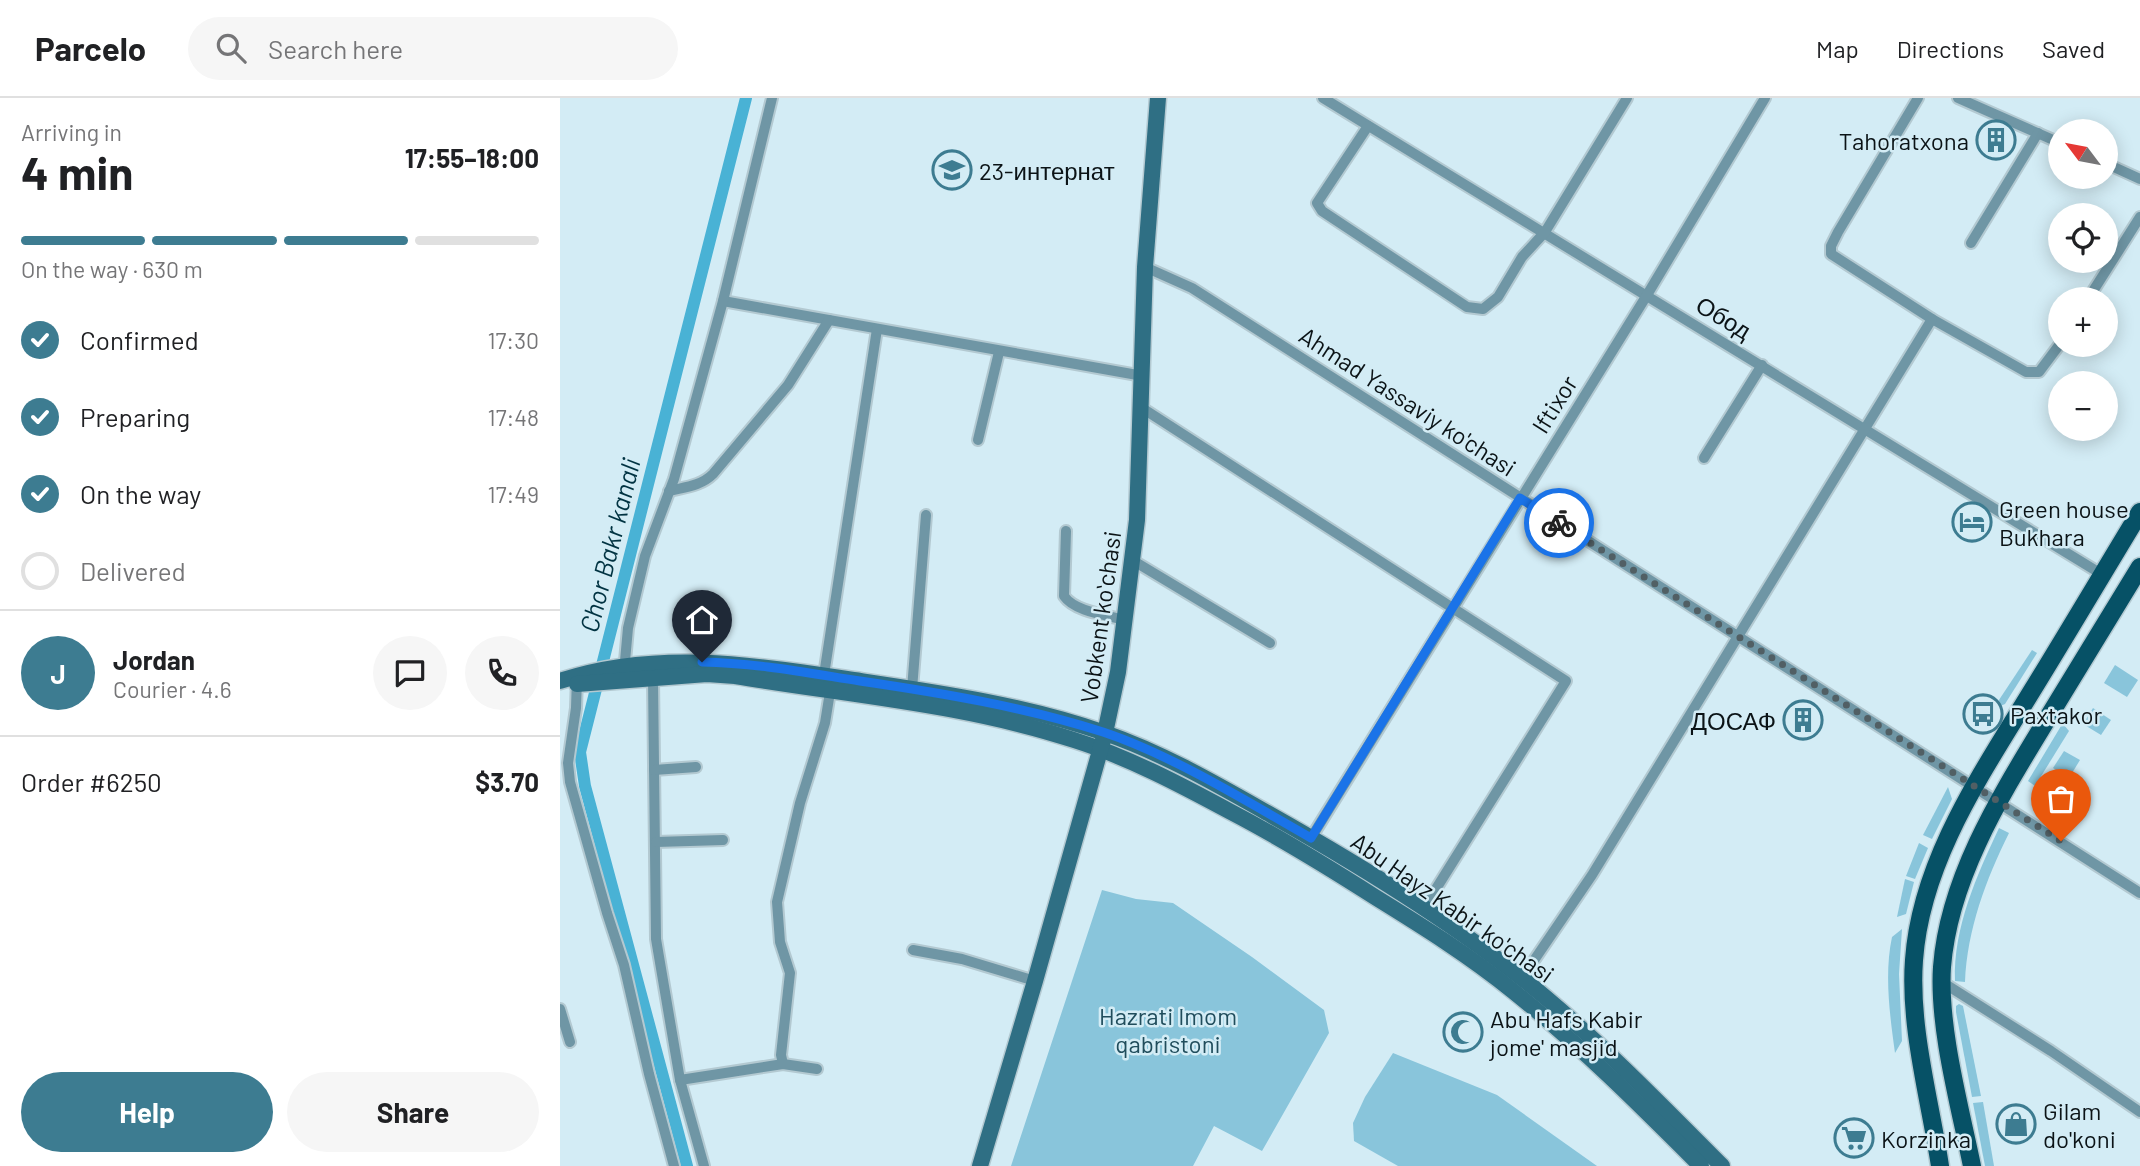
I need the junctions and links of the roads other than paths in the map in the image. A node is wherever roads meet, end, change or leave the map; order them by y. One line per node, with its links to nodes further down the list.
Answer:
1 (772, 98): 19 (street)
2 (1158, 98): 16 (main road, Vobkent koʻchasi)
3 (1323, 98): 8 (street, Обод)
4 (1627, 98): 14 (street)
5 (1765, 98): 18 (street, Iftixor)
6 (1918, 98): 20 (street)
7 (1958, 98): 9 (street)
8 (1368, 126): 14 (street, Обод); 14 (street)
9 (2038, 133): 10 (street); 15 (street)
10 (2048, 138)
11 (2118, 169): 12 (street)
12 (2140, 179)
13 (2140, 218): 17 (street)
14 (1545, 232): 18 (street, Обод)
15 (1971, 243)
16 (1145, 268): 26 (main road, Vobkent koʻchasi); 32 (street, Ahmad Yassaviy ko'chasi)
17 (2096, 287)
18 (1647, 295): 25 (street, Обод); 32 (street, Iftixor)
19 (723, 301): 21 (street); 31 (street)
20 (1933, 319): 24 (street); 28 (street)
21 (829, 320): 22 (street); 31 (street)
22 (877, 329): 23 (street); 44 (street)
23 (999, 352): 26 (street); 29 (street)
24 (2050, 357)
25 (1762, 365): 28 (street, Обод); 30 (street)
26 (1143, 376): 27 (main road, Vobkent koʻchasi)
27 (1142, 408): 36 (main road, Vobkent koʻchasi); 39 (street)
28 (1865, 428): 38 (street, Обод); 41 (street)
29 (978, 440)
30 (1704, 458)
31 (669, 491): 43 (street)
32 (1520, 498): 39 (street, Iftixor); 41 (street, Ahmad Yassaviy ko'chasi)
33 (2140, 512): 38 (main road)
34 (926, 515): 47 (street)
35 (1066, 531): 40 (street)
36 (1132, 560): 40 (main road, Vobkent koʻchasi); 42 (street)
37 (2140, 567): 53 (main road)
38 (2103, 575): 52 (main road)
39 (1452, 607): 54 (street, Iftixor); 58 (street)
40 (1125, 620): 49 (main road, Vobkent koʻchasi)
41 (1737, 637): 52 (street, Ahmad Yassaviy ko'chasi); 60 (street)
42 (1270, 643)
43 (626, 671): 44 (main road, Abu Hayz Kabir ko'chasi); 45 (main road, Abu Hayz Kabir ko'chasi); 46 (main road)
44 (824, 675): 47 (main road, Abu Hayz Kabir ko'chasi)
45 (653, 678): 48 (main road, Abu Hayz Kabir ko'chasi); 51 (street)
46 (574, 680): 69 (street)
47 (912, 689): 49 (main road, Abu Hayz Kabir ko'chasi)
48 (830, 692): 49 (main road, Abu Hayz Kabir ko'chasi); 65 (street)
49 (1103, 741): 54 (main road, Abu Hayz Kabir ko'chasi); 61 (main road, Vobkent koʻchasi); 72 (main road, Abu Hayz Kabir ko'chasi)
50 (696, 767): 51 (street)
51 (654, 770): 56 (street)
52 (1974, 786): 53 (street, Ahmad Yassaviy ko'chasi); 74 (main road)
53 (1998, 801): 57 (street, Ahmad Yassaviy ko'chasi); 62 (main road)
54 (1311, 838): 58 (main road, Abu Hayz Kabir ko'chasi)
55 (723, 840): 56 (street)
56 (656, 842): 67 (street)
57 (2140, 892)
58 (1424, 908): 60 (main road, Abu Hayz Kabir ko'chasi)
59 (913, 950): 61 (street)
60 (1522, 978): 73 (main road, Abu Hayz Kabir ko'chasi)
61 (1035, 981): 71 (main road, Vobkent koʻchasi)
62 (1942, 982): 68 (street); 75 (main road)
63 (560, 1009): 64 (street)
64 (570, 1042)
65 (783, 1065): 66 (street); 67 (street)
66 (817, 1069)
67 (680, 1080): 70 (street)
68 (2140, 1112)
69 (674, 1166)
70 (704, 1166)
71 (980, 1166)
72 (1701, 1166)
73 (1722, 1166)
74 (1940, 1166)
75 (1972, 1166)

